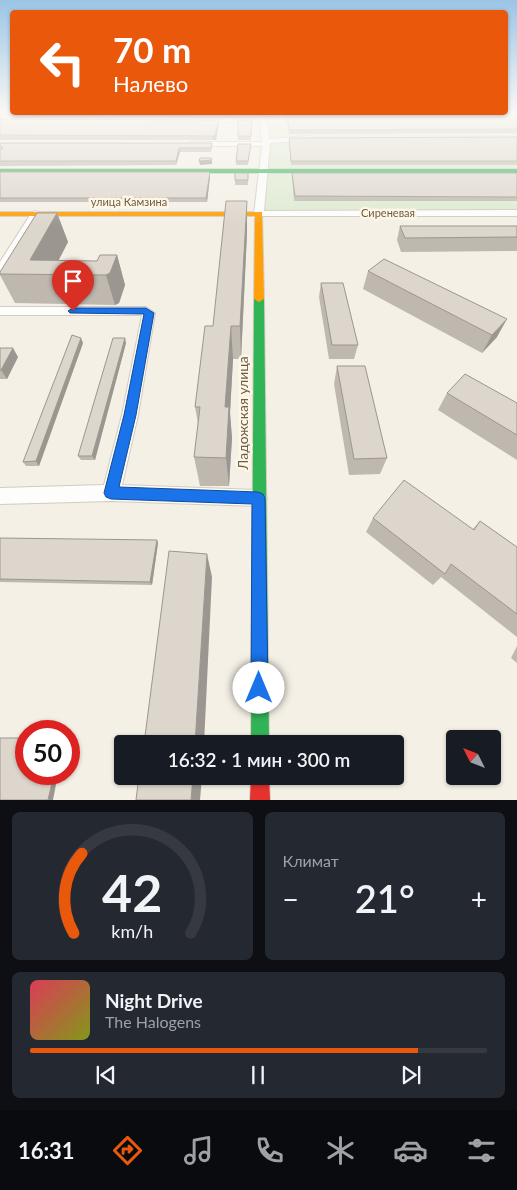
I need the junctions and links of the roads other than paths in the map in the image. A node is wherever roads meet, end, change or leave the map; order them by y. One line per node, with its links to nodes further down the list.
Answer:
1 (267, 151): 3 (street, Ладожская улица)
2 (0, 171): 3 (main road)
3 (263, 171): 4 (main road); 8 (street, Ладожская улица)
4 (517, 171)
5 (517, 213): 8 (street, Сиреневая)
6 (0, 214): 7 (main road, улица Камзина)
7 (36, 214): 8 (main road, улица Камзина); 9 (street)
8 (259, 214): 14 (main road, Ладожская улица)
9 (4, 258): 10 (street)
10 (0, 271)
11 (0, 311): 12 (street)
12 (111, 493): 13 (street); 14 (street)
13 (0, 496)
14 (258, 498): 15 (main road, Ладожская улица)
15 (260, 735)
16 (260, 785): 17 (main road)
17 (260, 800)

